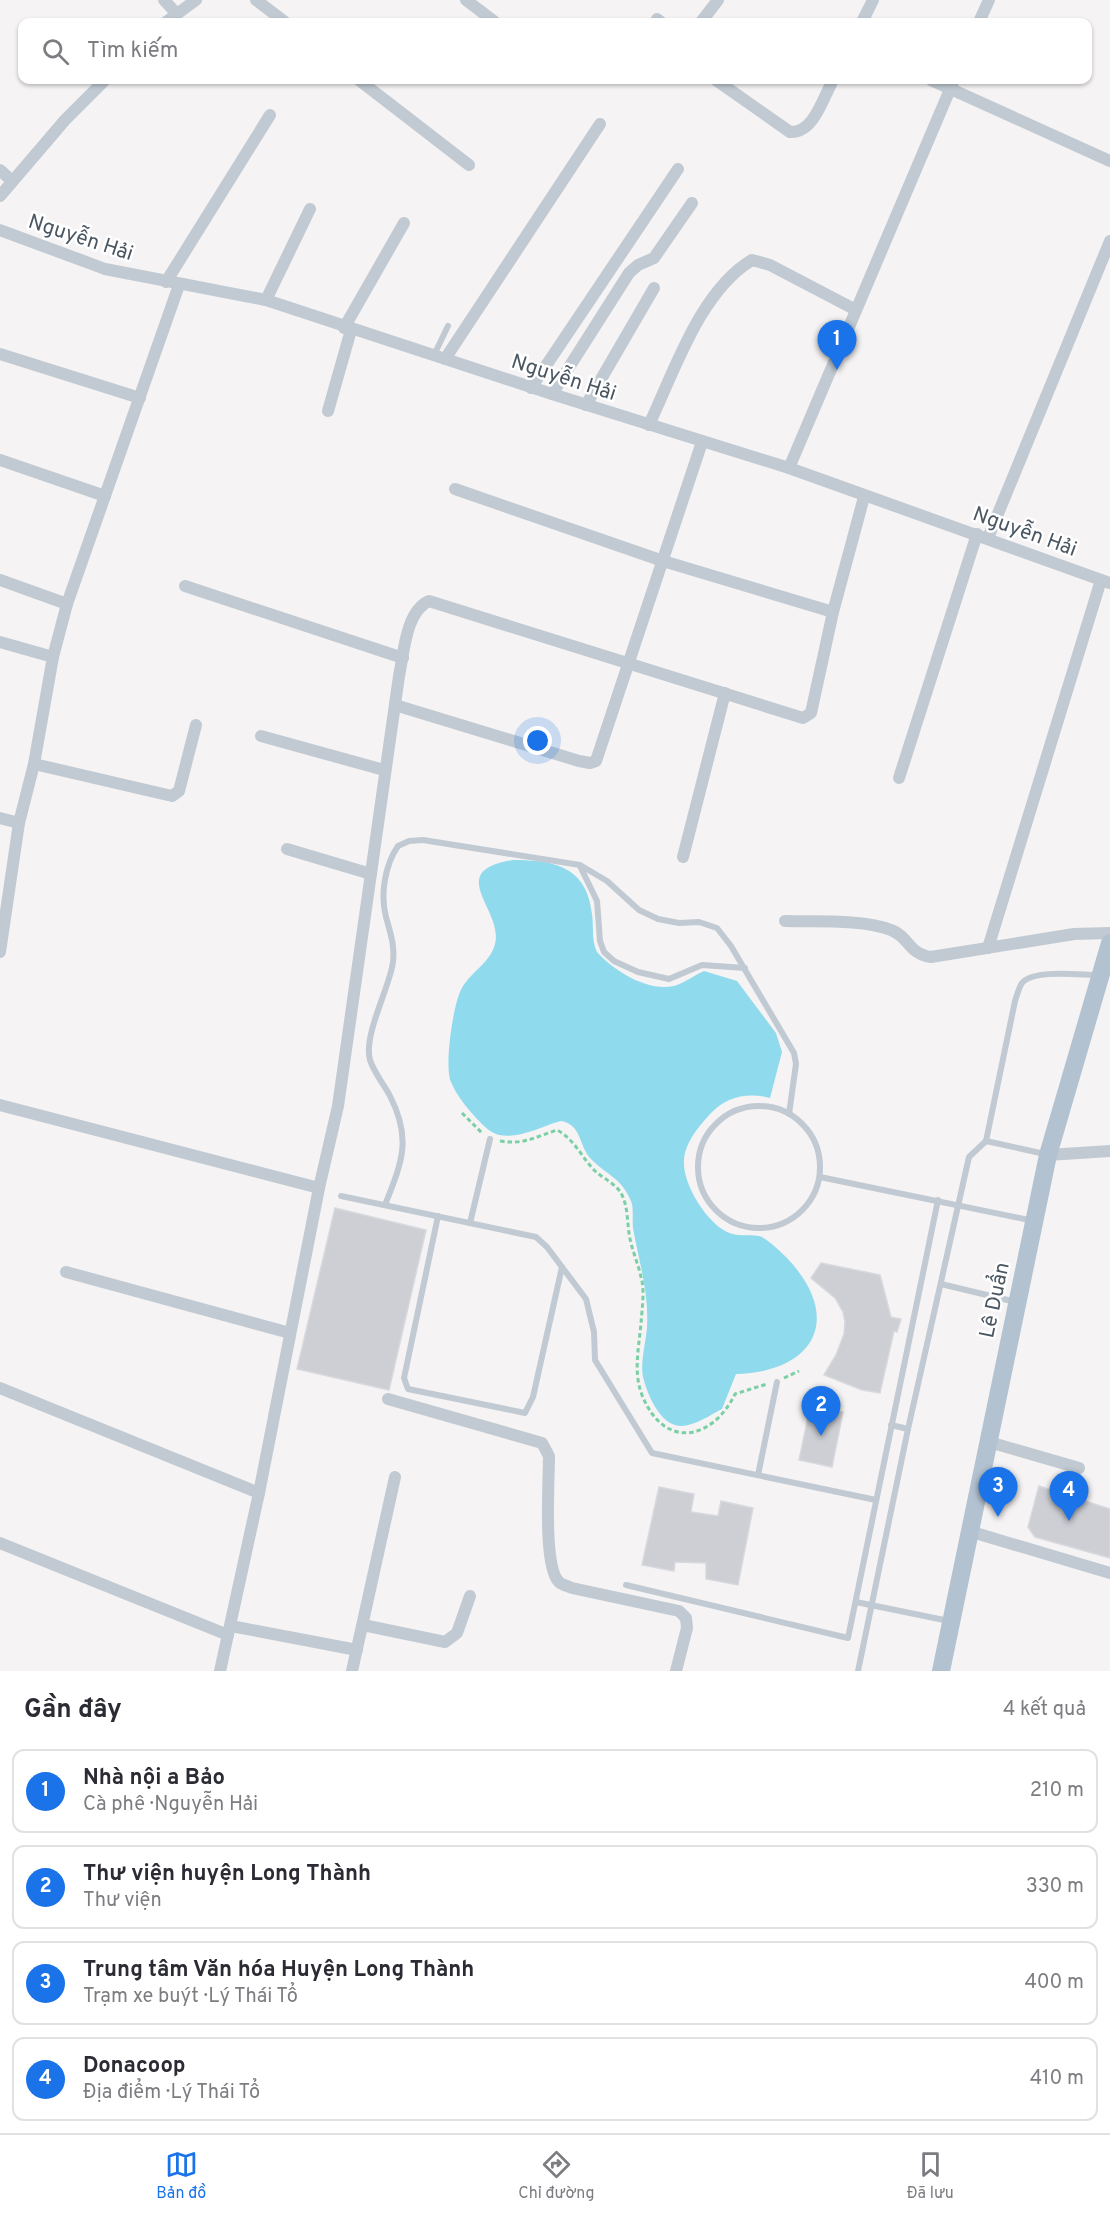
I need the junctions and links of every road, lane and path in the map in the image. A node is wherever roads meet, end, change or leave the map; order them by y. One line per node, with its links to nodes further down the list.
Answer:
1 (164, 0): 8 (street)
2 (196, 0): 8 (street)
3 (256, 0): 10 (street)
4 (466, 0): 11 (street)
5 (718, 0): 12 (street)
6 (873, 0): 13 (street)
7 (989, 0): 14 (street)
8 (176, 14): 9 (street)
9 (171, 18)
10 (280, 18)
11 (490, 18)
12 (704, 18)
13 (864, 18)
14 (981, 18)
15 (101, 84): 26 (street)
16 (364, 84): 23 (street)
17 (722, 84): 18 (street)
18 (831, 84)
19 (952, 84): 22 (street); 37 (street)
20 (270, 116): 33 (street)
21 (600, 124): 41 (street)
22 (1110, 162)
23 (469, 165)
24 (0, 170): 26 (street)
25 (678, 170): 42 (street)
26 (12, 181): 27 (street)
27 (0, 196)
28 (692, 203): 43 (street)
29 (310, 209): 36 (street)
30 (404, 223): 39 (street)
31 (0, 230): 33 (street, Nguyễn Hải)
32 (1110, 241): 54 (street)
33 (166, 282): 34 (street, Nguyễn Hải)
34 (179, 285): 36 (street, Nguyễn Hải); 44 (street)
35 (654, 288): 45 (street)
36 (266, 300): 39 (street, Nguyễn Hải)
37 (856, 310): 47 (street); 50 (street)
38 (448, 326): 41 (lane)
39 (348, 329): 41 (street, Nguyễn Hải); 46 (street)
40 (0, 354): 44 (street)
41 (440, 357): 42 (street, Nguyễn Hải)
42 (531, 388): 43 (street, Nguyễn Hải)
43 (552, 394): 45 (street, Nguyễn Hải)
44 (140, 398): 52 (street)
45 (586, 405): 47 (street, Nguyễn Hải)
46 (328, 411)
47 (649, 425): 48 (street, Nguyễn Hải)
48 (702, 442): 50 (street, Nguyễn Hải); 55 (street)
49 (0, 460): 52 (street)
50 (789, 468): 53 (street, Nguyễn Hải)
51 (455, 489): 55 (street)
52 (105, 496): 59 (street)
53 (864, 496): 54 (street, Nguyễn Hải); 60 (street)
54 (982, 536): 57 (street, Nguyễn Hải); 71 (street)
55 (663, 561): 60 (street); 64 (street)
56 (0, 580): 59 (street)
57 (1106, 581): 81 (street)
58 (185, 586): 63 (street)
59 (67, 603): 62 (street)
60 (833, 612): 65 (street)
61 (0, 642): 62 (street)
62 (53, 657): 69 (street)
63 (403, 658): 64 (street); 66 (street)
64 (629, 663): 65 (street); 66 (street)
65 (725, 693): 75 (street)
66 (395, 705): 70 (street)
67 (196, 725): 69 (street)
68 (261, 736): 70 (street)
69 (34, 764): 73 (street)
70 (384, 770): 77 (street)
71 (899, 778)
72 (0, 818): 73 (street)
73 (19, 823): 82 (street)
74 (286, 849): 77 (street)
75 (683, 857)
76 (580, 865): 83 (lane); 83 (lane); 97 (lane)
77 (371, 874): 93 (street)
78 (785, 921): 81 (street)
79 (1110, 933): 81 (street)
80 (1110, 943): 84 (main road, Lê Duẩn)
81 (988, 948)
82 (0, 952)
83 (745, 968): 87 (lane)
84 (1100, 975): 89 (lane); 91 (main road, Lê Duẩn)
85 (0, 1105): 93 (street)
86 (462, 1113): 88 (path)
87 (789, 1114): 92 (lane); 92 (lane)
88 (490, 1139): 100 (lane); 107 (path)
89 (986, 1141): 91 (lane); 96 (lane)
90 (1110, 1151): 91 (street)
91 (1048, 1155): 99 (main road, Lê Duẩn)
92 (820, 1177): 95 (lane)
93 (319, 1188): 105 (street)
94 (341, 1196): 97 (lane)
95 (938, 1200): 96 (lane); 110 (lane)
96 (958, 1204): 99 (lane); 103 (lane)
97 (385, 1205): 98 (lane)
98 (438, 1216): 100 (lane); 101 (lane)
99 (1034, 1221): 104 (main road, Lê Duẩn)
100 (470, 1224): 101 (lane)
101 (562, 1268): 114 (lane)
102 (66, 1272): 105 (street)
103 (941, 1284): 104 (lane); 111 (lane)
104 (1016, 1302): 112 (main road, Lê Duẩn)
105 (290, 1333): 116 (street)
106 (799, 1371): 107 (path)
107 (777, 1382): 114 (lane)
108 (0, 1388): 116 (street)
109 (388, 1399): 131 (street)
110 (891, 1425): 111 (lane); 117 (lane)
111 (908, 1429): 124 (lane)
112 (989, 1442): 113 (street); 118 (main road, Lê Duẩn)
113 (1079, 1468)
114 (758, 1475): 117 (lane)
115 (395, 1477): 126 (street)
116 (259, 1493): 127 (street)
117 (876, 1500): 123 (lane)
118 (972, 1532): 120 (street); 125 (main road, Lê Duẩn)
119 (0, 1543): 127 (street)
120 (1110, 1573)
121 (626, 1585): 123 (lane)
122 (470, 1596): 126 (street)
123 (856, 1602): 124 (lane)
124 (872, 1605): 125 (lane); 132 (lane)
125 (952, 1622): 133 (main road, Lê Duẩn)
126 (363, 1625): 128 (street)
127 (230, 1630): 128 (street); 129 (street)
128 (357, 1650): 130 (street)
129 (220, 1671)
130 (352, 1671)
131 (676, 1671)
132 (858, 1671)
133 (941, 1671)

